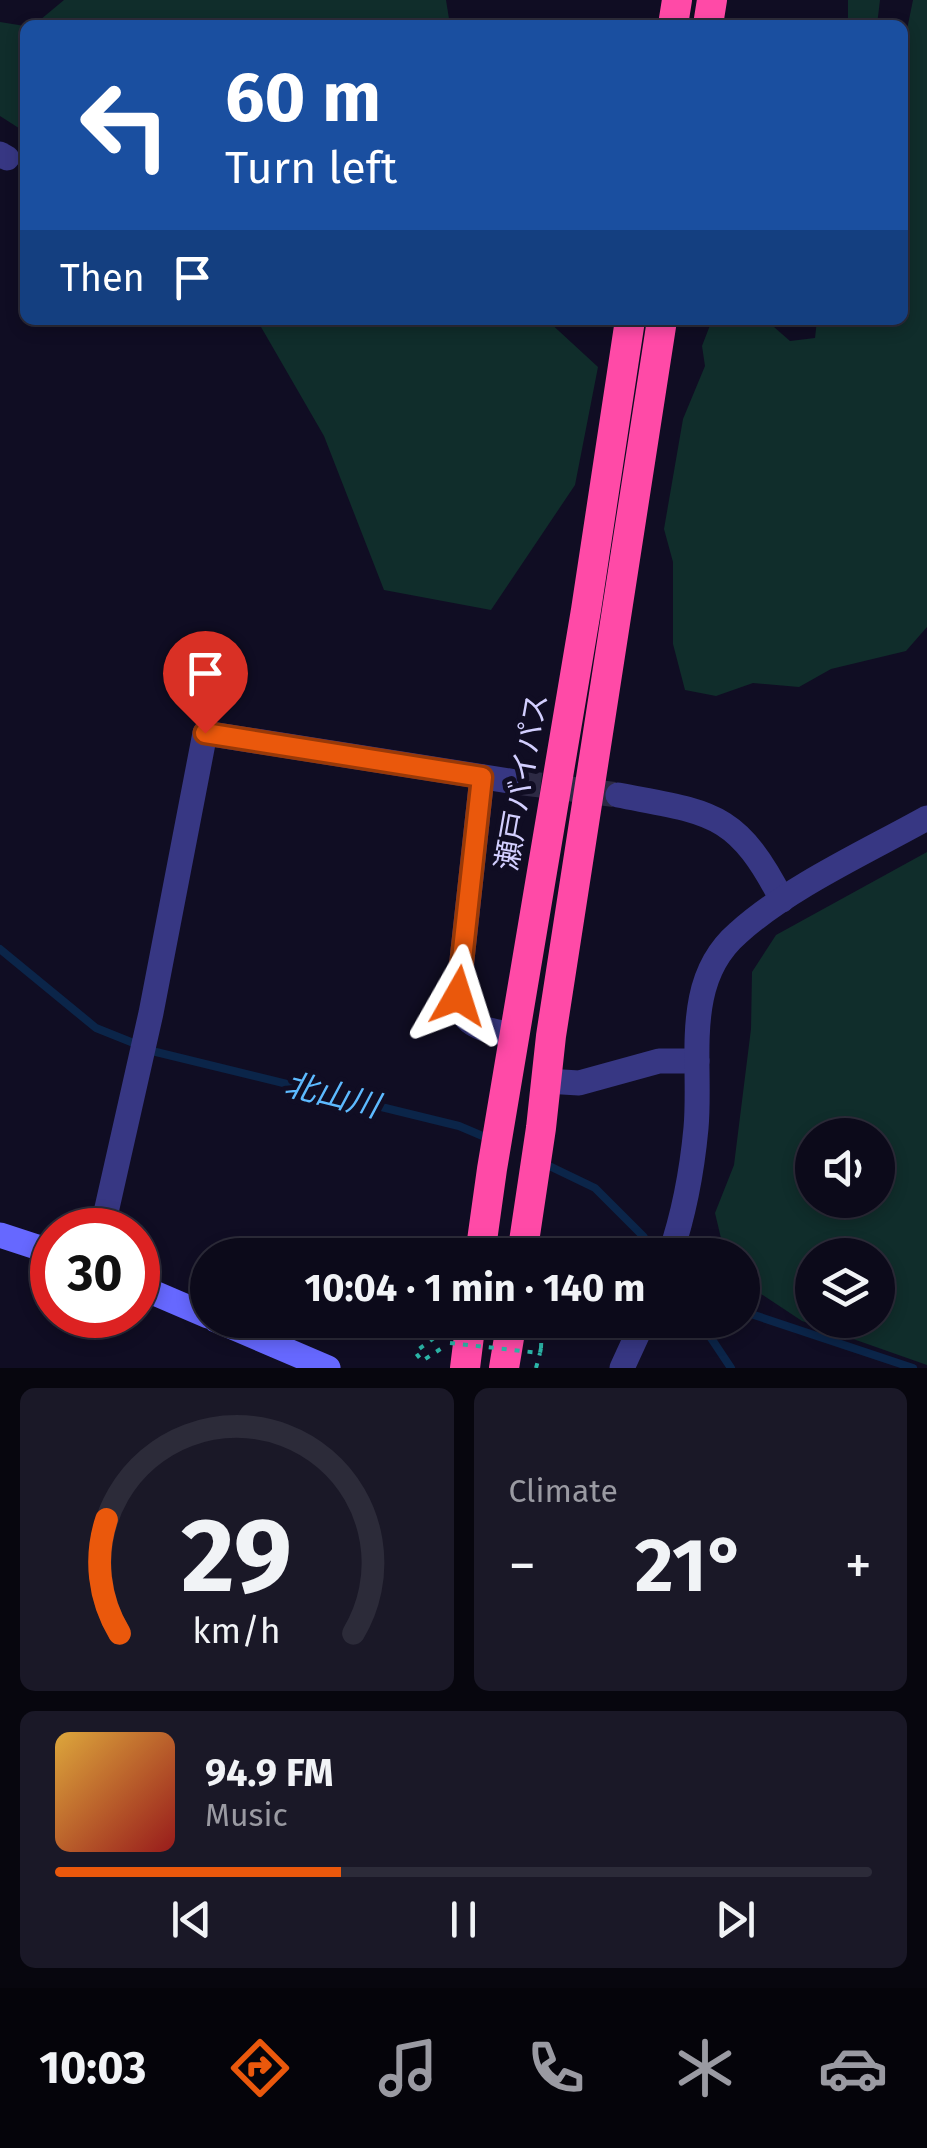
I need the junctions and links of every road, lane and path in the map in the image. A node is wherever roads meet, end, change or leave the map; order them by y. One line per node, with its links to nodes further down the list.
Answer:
1 (629, 325): 8 (highway, 瀬戸バイパス)
2 (661, 325): 10 (highway)
3 (482, 777): 4 (street); 8 (street); 11 (street)
4 (516, 782)
5 (618, 795): 7 (street)
6 (927, 818): 7 (street)
7 (782, 900): 9 (street)
8 (514, 1035): 13 (highway, 瀬戸バイパス)
9 (697, 1061): 10 (street); 15 (street)
10 (546, 1082): 14 (highway)
11 (107, 1208)
12 (0, 1235): 16 (street)
13 (482, 1238)
14 (525, 1238)
15 (675, 1238)
16 (30, 1245)
17 (160, 1295): 18 (street)
18 (190, 1308)
19 (258, 1338): 26 (street)
20 (434, 1338): 25 (path, bridge)
21 (469, 1338): 27 (highway)
22 (509, 1338): 28 (highway)
23 (541, 1338): 25 (path)
24 (636, 1338): 30 (street)
25 (540, 1353): 29 (path)
26 (328, 1368)
27 (465, 1368)
28 (504, 1368)
29 (536, 1368)
30 (622, 1368)

